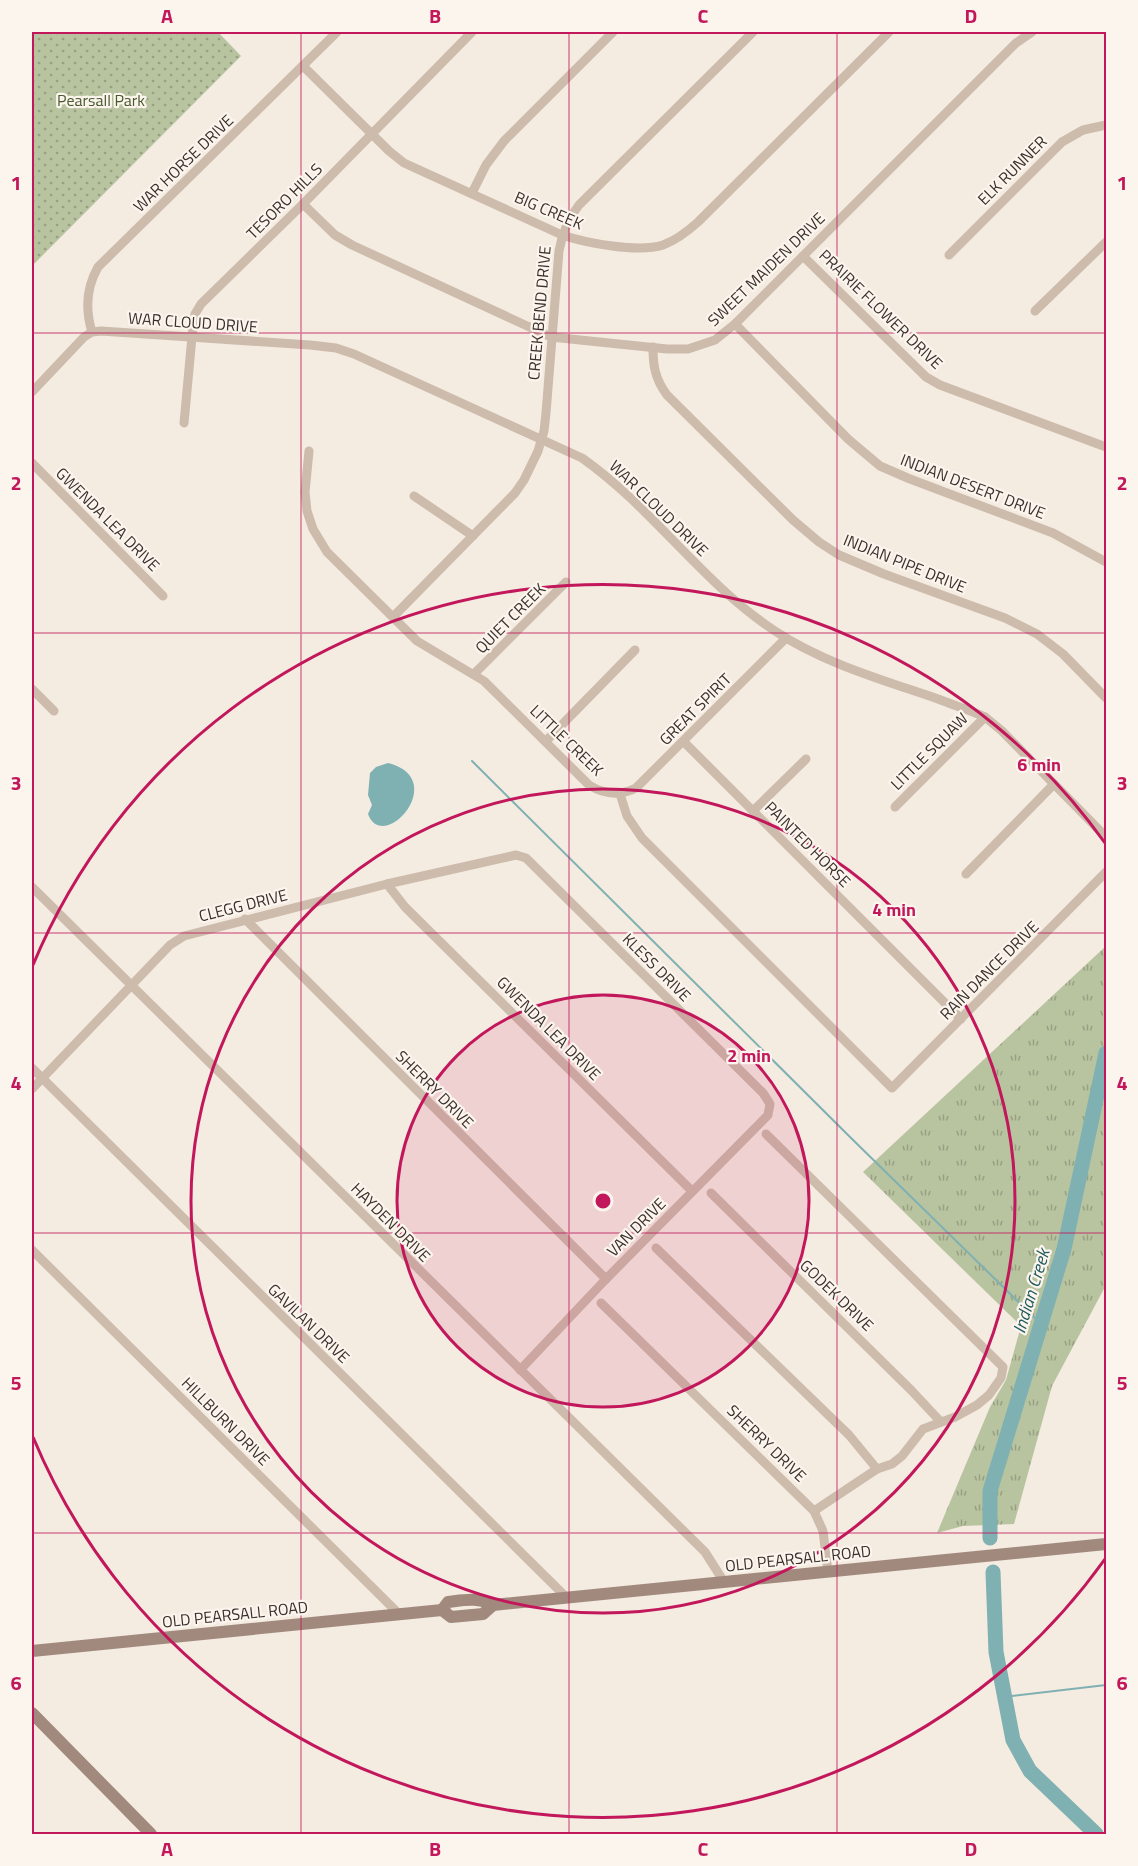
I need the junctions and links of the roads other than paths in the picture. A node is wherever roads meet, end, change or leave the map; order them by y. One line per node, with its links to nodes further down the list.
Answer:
1 (337, 32): 7 (street, WAR HORSE DRIVE)
2 (472, 32): 9 (street, TESORO HILLS)
3 (613, 32): 10 (street)
4 (753, 32): 12 (street, CREEK BEND DRIVE)
5 (889, 32): 12 (street, BIG CREEK)
6 (1032, 32): 15 (street, SWEET MAIDEN DRIVE)
7 (303, 66): 9 (street, BIG CREEK); 18 (street, WAR HORSE DRIVE)
8 (1107, 124): 14 (street, ELK RUNNER)
9 (371, 133): 10 (street, BIG CREEK); 11 (street, TESORO HILLS)
10 (472, 193): 12 (street, BIG CREEK)
11 (303, 204): 19 (street, SWEET MAIDEN DRIVE); 20 (street, TESORO HILLS)
12 (562, 235): 19 (street, CREEK BEND DRIVE)
13 (1107, 242): 16 (street)
14 (949, 255)
15 (803, 256): 17 (street, SWEET MAIDEN DRIVE); 25 (street, PRAIRIE FLOWER DRIVE)
16 (1035, 311)
17 (735, 324): 21 (street, SWEET MAIDEN DRIVE); 30 (street, INDIAN DESERT DRIVE)
18 (92, 332): 20 (street, WAR CLOUD DRIVE); 22 (street)
19 (551, 337): 21 (street, SWEET MAIDEN DRIVE); 24 (street, CREEK BEND DRIVE)
20 (192, 338): 23 (street, TESORO HILLS); 24 (street, WAR CLOUD DRIVE)
21 (652, 347): 38 (street, INDIAN PIPE DRIVE)
22 (32, 392)
23 (184, 423)
24 (541, 440): 29 (street, CREEK BEND DRIVE); 34 (street, WAR CLOUD DRIVE)
25 (1107, 447)
26 (309, 451): 33 (street, LITTLE CREEK)
27 (32, 463): 32 (street, GWENDA LEA DRIVE)
28 (414, 496): 29 (street)
29 (474, 536): 33 (street, CREEK BEND DRIVE)
30 (1107, 562)
31 (566, 582): 36 (street, QUIET CREEK)
32 (164, 596)
33 (393, 617): 36 (street, LITTLE CREEK)
34 (786, 638): 40 (street, WAR CLOUD DRIVE); 42 (street, GREAT SPIRIT)
35 (635, 650): 41 (street)
36 (474, 674): 41 (street, LITTLE CREEK)
37 (32, 689): 39 (street)
38 (1107, 698)
39 (54, 711)
40 (985, 717): 44 (street, WAR CLOUD DRIVE); 46 (street, LITTLE SQUAW)
41 (546, 741): 45 (street, LITTLE CREEK)
42 (684, 742): 45 (street, GREAT SPIRIT); 47 (street, PAINTED HORSE)
43 (806, 759): 47 (street)
44 (1054, 784): 48 (street, WAR CLOUD DRIVE); 51 (street)
45 (620, 794): 56 (street, RAIN DANCE DRIVE)
46 (895, 807)
47 (753, 811): 56 (street, PAINTED HORSE)
48 (1107, 837)
49 (520, 856): 52 (street, CLEGG DRIVE); 60 (street, KLESS DRIVE)
50 (1107, 872): 56 (street, RAIN DANCE DRIVE)
51 (966, 874)
52 (387, 885): 54 (street, CLEGG DRIVE); 62 (street, GWENDA LEA DRIVE)
53 (32, 887): 55 (street, HAYDEN DRIVE)
54 (245, 920): 55 (street, CLEGG DRIVE); 66 (street, SHERRY DRIVE)
55 (132, 986): 58 (street, CLEGG DRIVE); 68 (street, HAYDEN DRIVE)
56 (961, 1019)
57 (32, 1068): 58 (street, GAVILAN DRIVE)
58 (42, 1078): 59 (street, CLEGG DRIVE); 75 (street, GAVILAN DRIVE)
59 (32, 1089)
60 (771, 1104): 62 (street, VAN DRIVE)
61 (766, 1134): 69 (street)
62 (692, 1191): 66 (street, VAN DRIVE)
63 (711, 1193): 69 (street, GODEK DRIVE)
64 (656, 1248): 70 (street)
65 (32, 1250): 76 (street, HILLBURN DRIVE)
66 (606, 1279): 68 (street, VAN DRIVE)
67 (601, 1303): 71 (street, SHERRY DRIVE)
68 (520, 1370): 74 (street, HAYDEN DRIVE)
69 (939, 1421): 70 (street)
70 (877, 1469): 71 (street)
71 (814, 1511): 73 (street, SHERRY DRIVE)
72 (1107, 1544): 73 (main road, OLD PEARSALL ROAD)
73 (828, 1572): 74 (main road, OLD PEARSALL ROAD)
74 (724, 1582): 75 (main road, OLD PEARSALL ROAD)
75 (567, 1598): 76 (main road, OLD PEARSALL ROAD)
76 (399, 1614): 77 (main road, OLD PEARSALL ROAD)
77 (32, 1651)
78 (32, 1713): 79 (main road)
79 (151, 1834)

